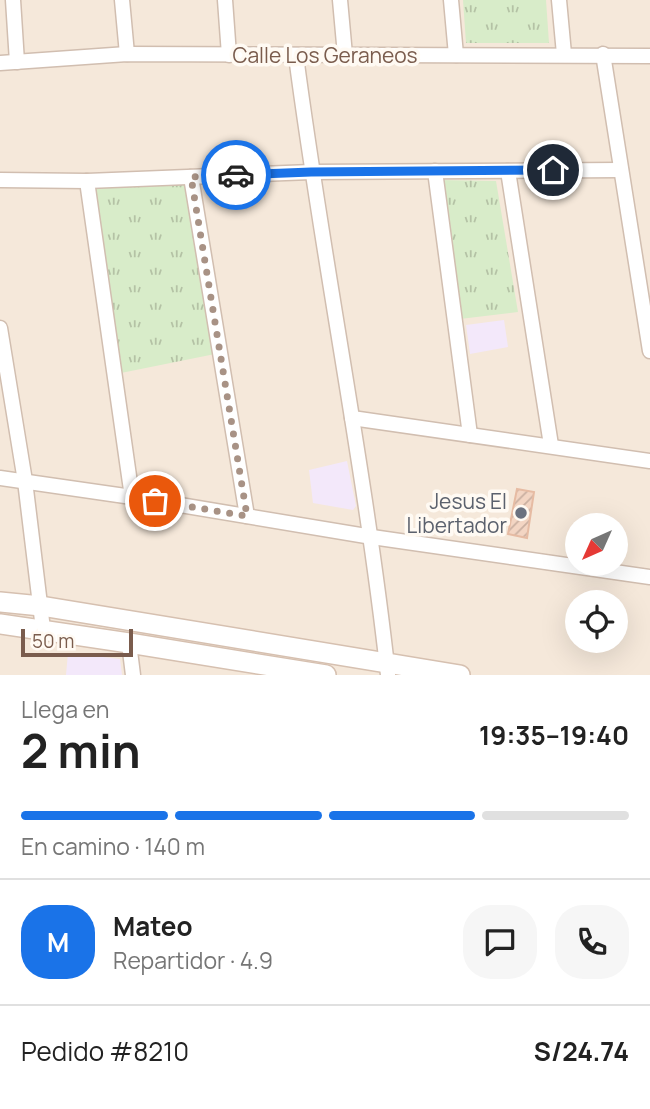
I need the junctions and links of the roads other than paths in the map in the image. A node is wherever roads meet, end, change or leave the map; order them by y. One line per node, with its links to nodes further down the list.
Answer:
1 (13, 0): 15 (street)
2 (122, 0): 7 (street)
3 (225, 0): 11 (street)
4 (340, 0): 8 (street)
5 (451, 0): 12 (street)
6 (559, 0): 9 (street)
7 (127, 54): 11 (street, Calle Los Geraneos); 15 (street, Calle Los Geraneos)
8 (345, 54): 12 (street, Calle Los Geraneos); 13 (street, Calle Los Geraneos)
9 (564, 54): 10 (street, Calle Los Geraneos); 12 (street, Calle Los Geraneos)
10 (603, 54): 14 (street, Calle Los Geraneos); 17 (street)
11 (229, 55): 13 (street, Calle Los Geraneos)
12 (456, 55)
13 (296, 56): 20 (street)
14 (650, 56)
15 (17, 62): 16 (street, Calle Los Geraneos)
16 (0, 63)
17 (621, 170): 19 (street); 25 (street)
18 (435, 171): 19 (street); 20 (street); 27 (street)
19 (508, 171): 28 (street)
20 (311, 172): 21 (street); 26 (street)
21 (191, 177): 23 (street); 33 (street)
22 (0, 180): 23 (street)
23 (88, 181): 32 (street)
24 (0, 328): 31 (street)
25 (650, 351)
26 (352, 418): 27 (street); 34 (street)
27 (470, 435): 28 (street)
28 (551, 444): 29 (street)
29 (650, 461)
30 (0, 478): 31 (street)
31 (25, 481): 32 (street); 37 (street)
32 (132, 497): 33 (street)
33 (247, 516): 34 (street)
34 (372, 537): 35 (street); 41 (street)
35 (650, 577)
36 (0, 602): 37 (main road)
37 (41, 606): 39 (street); 41 (main road)
38 (0, 624): 39 (main road)
39 (43, 629): 40 (main road)
40 (129, 643): 42 (street); 43 (main road)
41 (387, 669): 44 (main road)
42 (133, 675)
43 (326, 675)
44 (460, 675)

